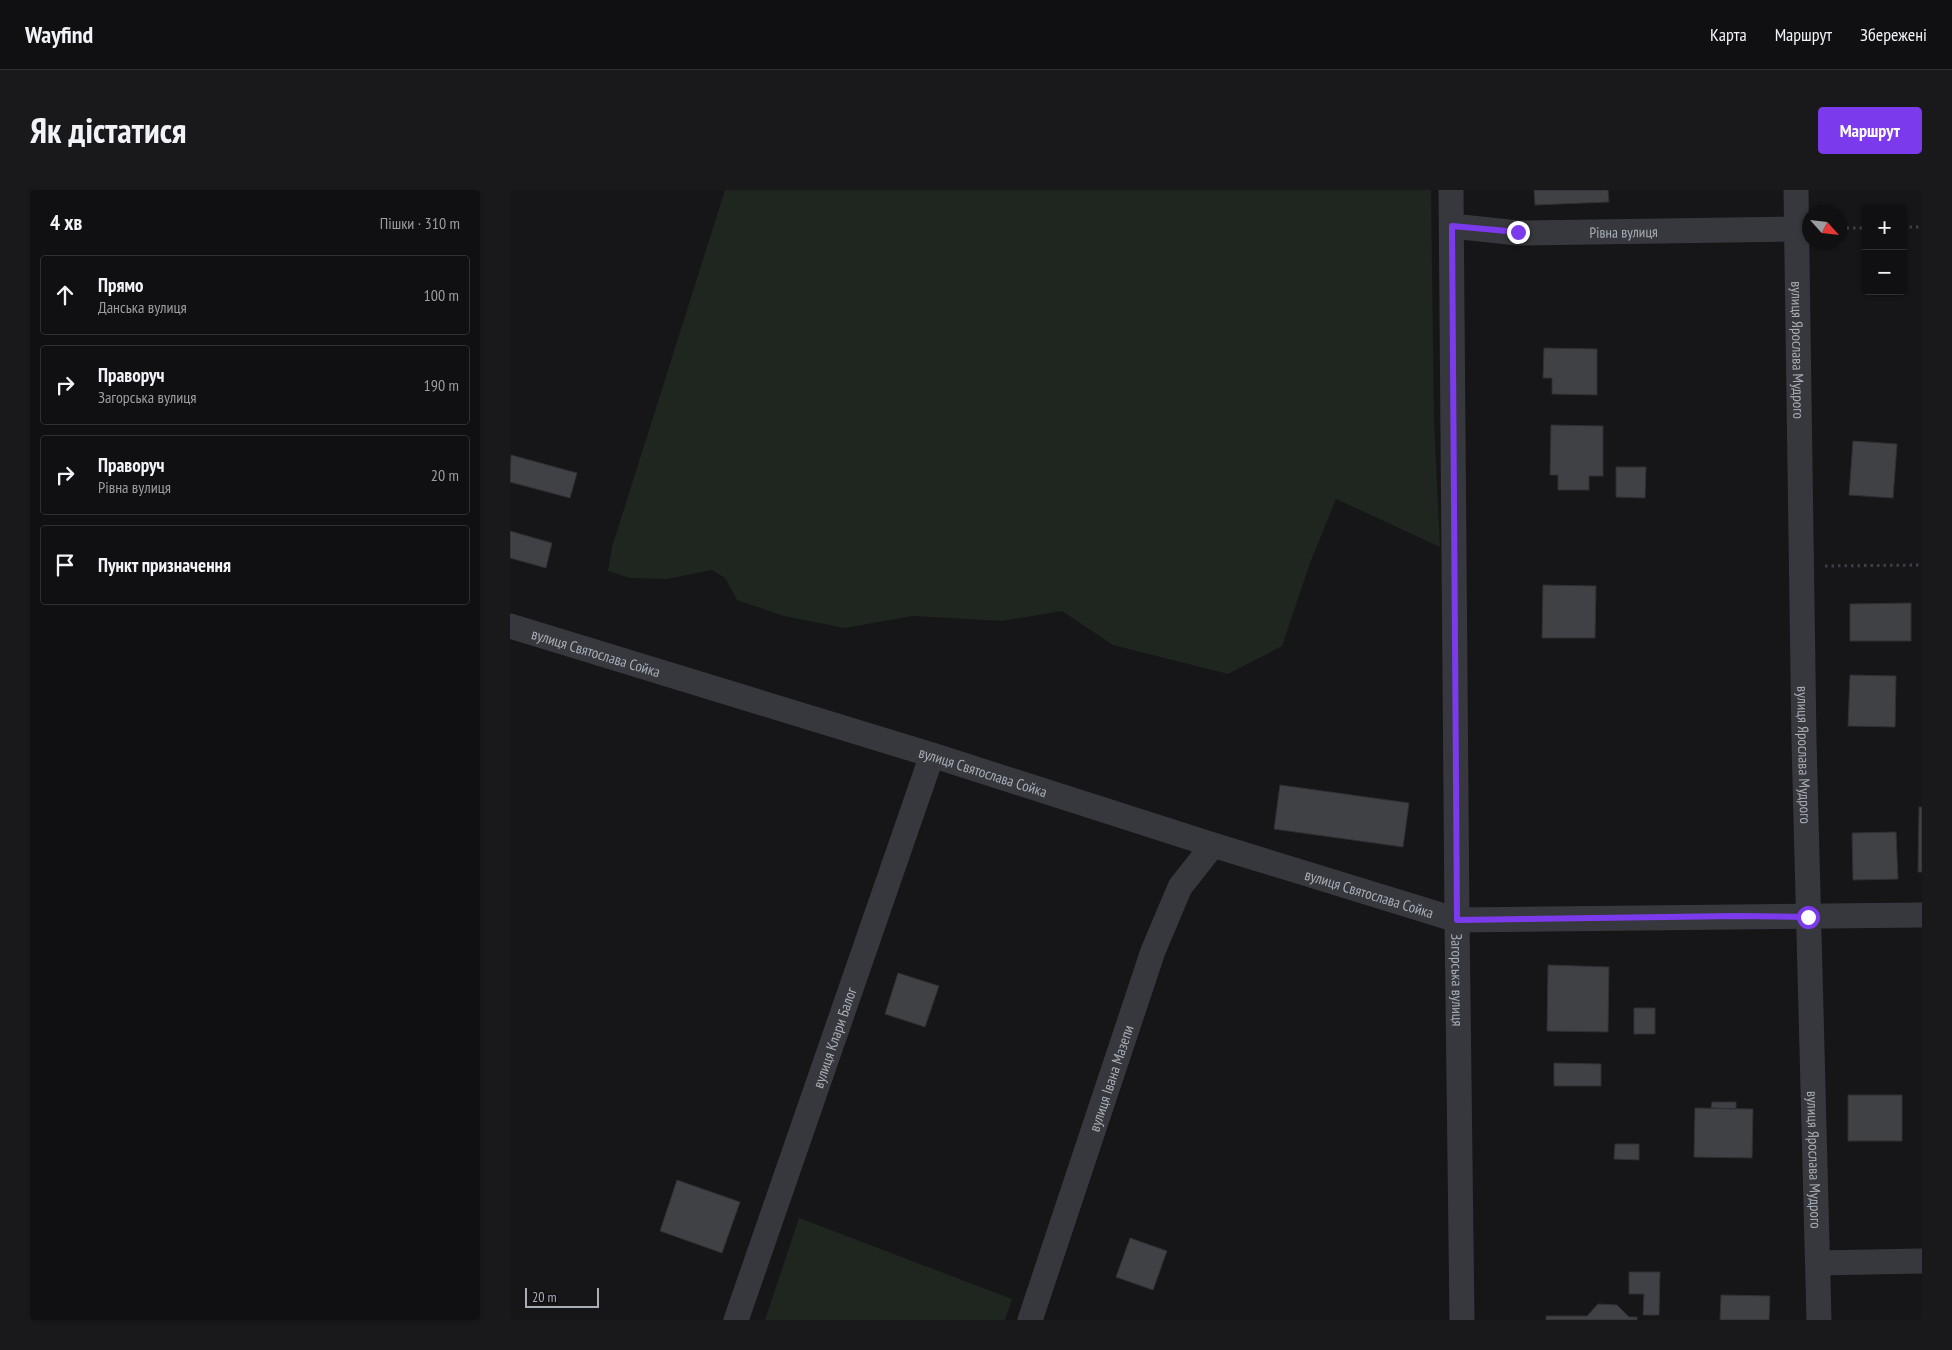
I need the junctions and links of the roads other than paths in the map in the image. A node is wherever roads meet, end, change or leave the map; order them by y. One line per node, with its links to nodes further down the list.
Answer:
1 (1451, 190): 3 (street, Загорська вулиця)
2 (1796, 190): 4 (street, вулиця Ярослава Мудрого)
3 (1452, 226): 4 (street, Рівна вулиця); 10 (street, Загорська вулиця)
4 (1797, 229): 9 (street, вулиця Ярослава Мудрого)
5 (510, 626): 6 (street, вулиця Святослава Сойка)
6 (932, 755): 7 (street, вулиця Святослава Сойка); 13 (street, вулиця Клари Балог)
7 (1212, 845): 10 (street, вулиця Святослава Сойка); 14 (street, вулиця Івана Мазепи)
8 (1922, 915): 9 (street, вулиця Святослава Сойка)
9 (1808, 917): 10 (street, вулиця Святослава Сойка); 12 (street, вулиця Ярослава Мудрого)
10 (1457, 920): 15 (street, Загорська вулиця)
11 (1922, 1261): 12 (street)
12 (1818, 1263): 16 (street, вулиця Ярослава Мудрого)
13 (736, 1320)
14 (1030, 1320)
15 (1462, 1320)
16 (1819, 1320)

